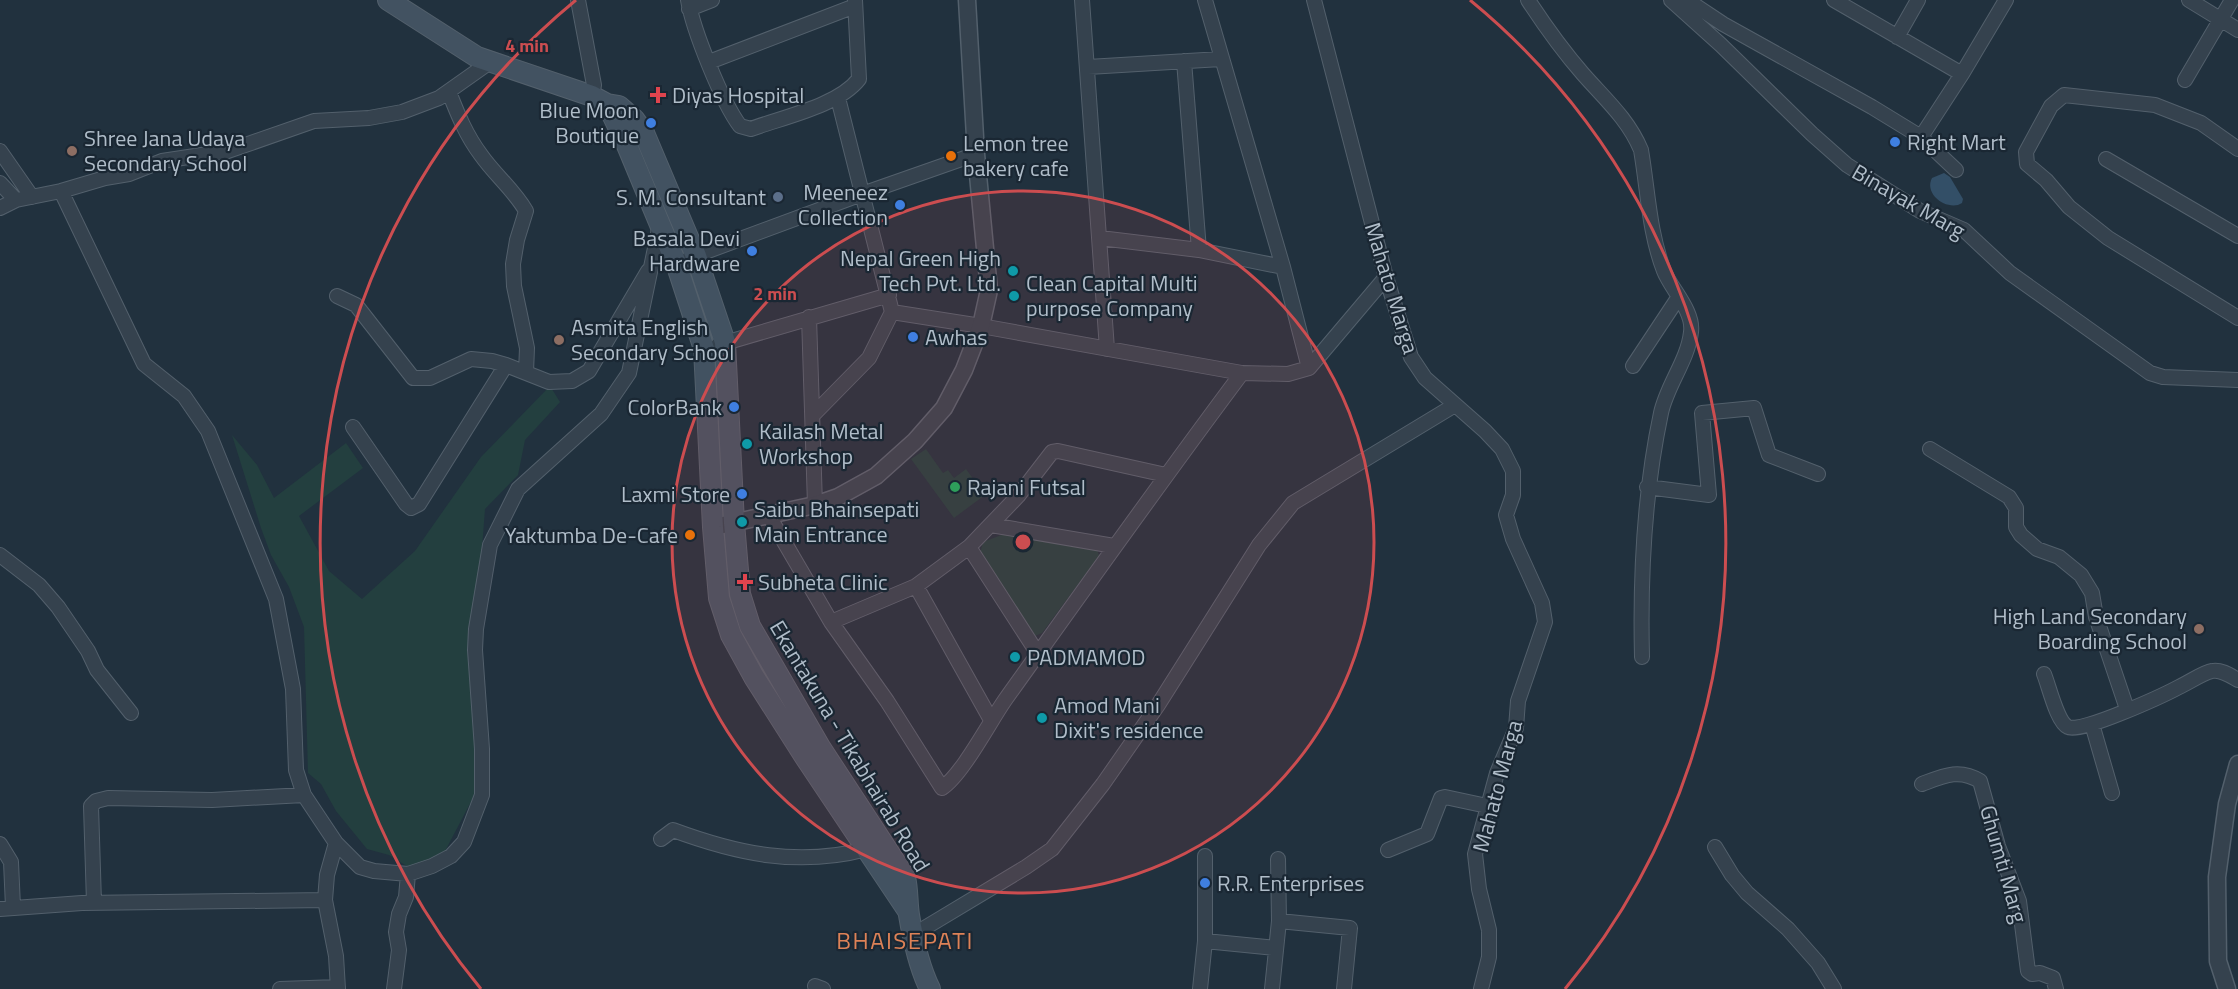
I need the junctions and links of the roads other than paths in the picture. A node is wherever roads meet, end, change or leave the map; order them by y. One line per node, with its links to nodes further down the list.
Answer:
1 (388, 0): 23 (main road, Ekantakuna - Tikabhairab Road)
2 (578, 0): 30 (street)
3 (712, 0): 17 (street)
4 (967, 0): 34 (street)
5 (1082, 0): 25 (street)
6 (1205, 0): 21 (street)
7 (1314, 0): 52 (street, Mahato Marga)
8 (1528, 0): 55 (street)
9 (1671, 0): 68 (street, Binayak Marg)
10 (1687, 0): 31 (street)
11 (1834, 0): 20 (street)
12 (1918, 0): 20 (street)
13 (2006, 0): 26 (street)
14 (2189, 0): 18 (street)
15 (2232, 0): 18 (street)
16 (855, 3): 24 (street); 29 (street)
17 (689, 4): 24 (street)
18 (2220, 19): 19 (street); 27 (street)
19 (2238, 30)
20 (1897, 37): 26 (street)
21 (1221, 59): 22 (street); 51 (street)
22 (1184, 61): 25 (street); 47 (street)
23 (490, 62): 28 (street); 30 (main road, Ekantakuna - Tikabhairab Road)
24 (709, 62): 29 (street)
25 (1088, 67): 46 (street)
26 (1962, 74): 31 (street)
27 (2185, 80)
28 (449, 92): 38 (street); 66 (street)
29 (838, 98): 39 (street)
30 (599, 100): 43 (main road, Ekantakuna - Tikabhairab Road); 44 (main road, Ekantakuna - Tikabhairab Road)
31 (1921, 137): 36 (street)
32 (2238, 149): 58 (street)
33 (0, 151): 40 (street)
34 (976, 154): 39 (street); 59 (street)
35 (2106, 159): 45 (street)
36 (1956, 170)
37 (0, 183): 41 (street)
38 (61, 191): 40 (street); 98 (street)
39 (862, 194): 48 (street); 53 (street)
40 (32, 197): 41 (street)
41 (16, 200): 42 (street)
42 (0, 208)
43 (678, 216): 44 (street); 48 (main road, Ekantakuna - Tikabhairab Road)
44 (659, 224): 49 (street); 50 (main road, Ekantakuna - Tikabhairab Road)
45 (2238, 236)
46 (1100, 238): 47 (street); 62 (street)
47 (1198, 250): 51 (street)
48 (696, 256): 50 (street); 60 (main road, Ekantakuna - Tikabhairab Road)
49 (653, 262): 66 (street); 108 (street)
50 (676, 263): 61 (main road, Ekantakuna - Tikabhairab Road)
51 (1283, 267): 65 (street)
52 (1386, 277): 65 (street); 69 (street, Mahato Marga)
53 (889, 295): 56 (street); 57 (street)
54 (337, 296): 63 (street)
55 (1678, 298): 64 (street); 75 (street)
56 (892, 312): 59 (street); 70 (street)
57 (809, 317): 60 (street); 70 (street)
58 (2238, 318)
59 (981, 326): 62 (street); 76 (street)
60 (725, 342): 61 (street); 78 (main road, Ekantakuna - Tikabhairab Road)
61 (704, 349): 80 (main road, Ekantakuna - Tikabhairab Road)
62 (1107, 349): 67 (street)
63 (506, 365): 66 (street); 71 (street)
64 (1633, 366)
65 (1309, 368): 67 (street)
66 (526, 372)
67 (1242, 373): 74 (street)
68 (2238, 380)
69 (1455, 405): 99 (street, Mahato Marga); 114 (street)
70 (813, 415): 76 (street)
71 (353, 427)
72 (1930, 449): 90 (street)
73 (1818, 474): 75 (street)
74 (1166, 475): 79 (street); 81 (street)
75 (1647, 487): 87 (street)
76 (815, 505): 77 (street)
77 (769, 516): 78 (street); 85 (street)
78 (734, 523): 80 (street); 94 (main road, Ekantakuna - Tikabhairab Road)
79 (991, 525): 81 (street); 82 (street)
80 (713, 527): 94 (main road, Ekantakuna - Tikabhairab Road)
81 (1114, 546): 86 (street)
82 (969, 547): 84 (street); 86 (street)
83 (0, 555): 91 (street)
84 (916, 586): 85 (street); 92 (street)
85 (831, 622): 92 (street)
86 (1038, 654): 92 (street)
87 (1642, 657)
88 (2044, 674): 93 (street)
89 (2238, 680): 90 (street)
90 (2127, 709): 93 (street)
91 (130, 713)
92 (991, 720)
93 (2092, 724): 97 (street)
94 (812, 752): 104 (main road, Ekantakuna - Tikabhairab Road); 112 (main road, Ekantakuna - Tikabhairab Road)
95 (2238, 764): 127 (street)
96 (1923, 784): 126 (street, Ghumti Marg)
97 (2112, 793)
98 (304, 795): 101 (street); 110 (street)
99 (1487, 806): 105 (street); 124 (street, Mahato Marga)
100 (661, 839): 104 (street)
101 (336, 843): 108 (street); 109 (street)
102 (0, 844): 111 (street)
103 (1715, 846): 125 (street)
104 (867, 849): 112 (main road, Ekantakuna - Tikabhairab Road)
105 (1388, 850)
106 (1204, 855): 115 (street)
107 (1278, 859): 113 (street)
108 (408, 874): 119 (street)
109 (326, 900): 110 (street); 117 (street)
110 (94, 903): 111 (street)
111 (7, 908)
112 (908, 911): 114 (main road, Ekantakuna - Tikabhairab Road)
113 (1279, 921): 116 (street); 123 (street)
114 (913, 935): 120 (main road, Ekantakuna - Tikabhairab Road)
115 (1205, 941): 116 (street); 121 (street)
116 (1276, 948): 122 (street)
117 (338, 988): 118 (street)
118 (280, 989)
119 (394, 989)
120 (930, 989)
121 (1200, 989)
122 (1272, 989)
123 (1344, 989)
124 (1481, 989)
125 (1833, 989)
126 (2056, 989)
127 (2227, 989)

